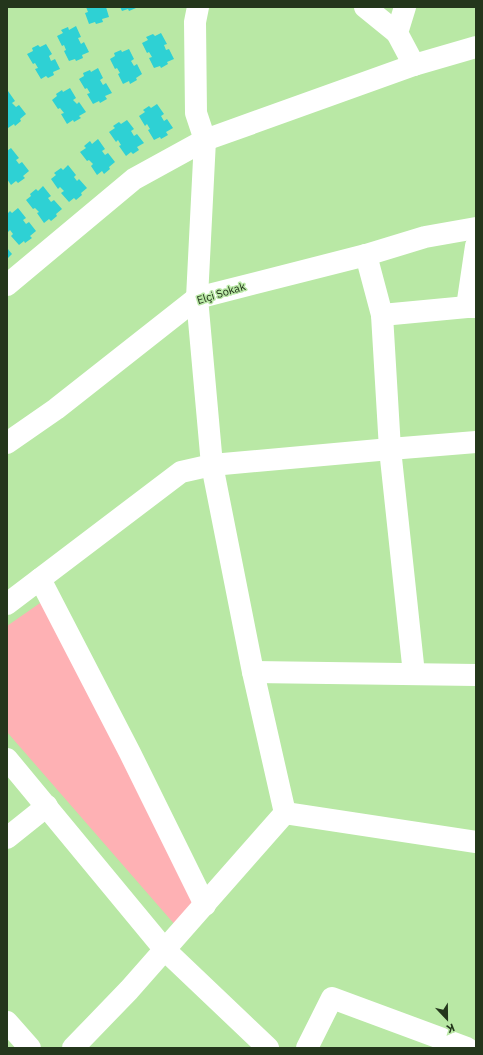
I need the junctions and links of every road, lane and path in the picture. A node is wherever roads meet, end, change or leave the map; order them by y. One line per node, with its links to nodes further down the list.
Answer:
1 (198, 7): 7 (street)
2 (366, 7): 4 (street)
3 (406, 7): 4 (street)
4 (397, 33): 6 (street)
5 (476, 47): 6 (street)
6 (414, 65): 7 (street)
7 (205, 140): 11 (street); 12 (street)
8 (476, 228): 10 (street, Elçi Sokak)
9 (476, 246): 13 (street)
10 (366, 255): 12 (street, Elçi Sokak); 14 (street)
11 (7, 285)
12 (197, 298): 16 (street, Elçi Sokak); 18 (street)
13 (472, 307): 14 (street)
14 (382, 315): 17 (street)
15 (476, 442): 17 (street)
16 (7, 443)
17 (390, 448): 18 (street); 22 (street)
18 (212, 465): 19 (street); 21 (street)
19 (40, 579): 20 (street); 29 (street)
20 (7, 604)
21 (253, 672): 22 (street); 26 (street)
22 (414, 674): 23 (street)
23 (476, 675)
24 (7, 759): 25 (street)
25 (47, 806): 27 (street); 30 (street)
26 (285, 813): 28 (street); 29 (street)
27 (7, 838)
28 (476, 842)
29 (205, 904): 30 (street)
30 (164, 950): 34 (street); 35 (street)
31 (7, 1022): 33 (street)
32 (476, 1037): 38 (street)
33 (30, 1048)
34 (73, 1048)
35 (268, 1048)
36 (307, 1048): 37 (street)
37 (467, 1048)
38 (472, 1048)

